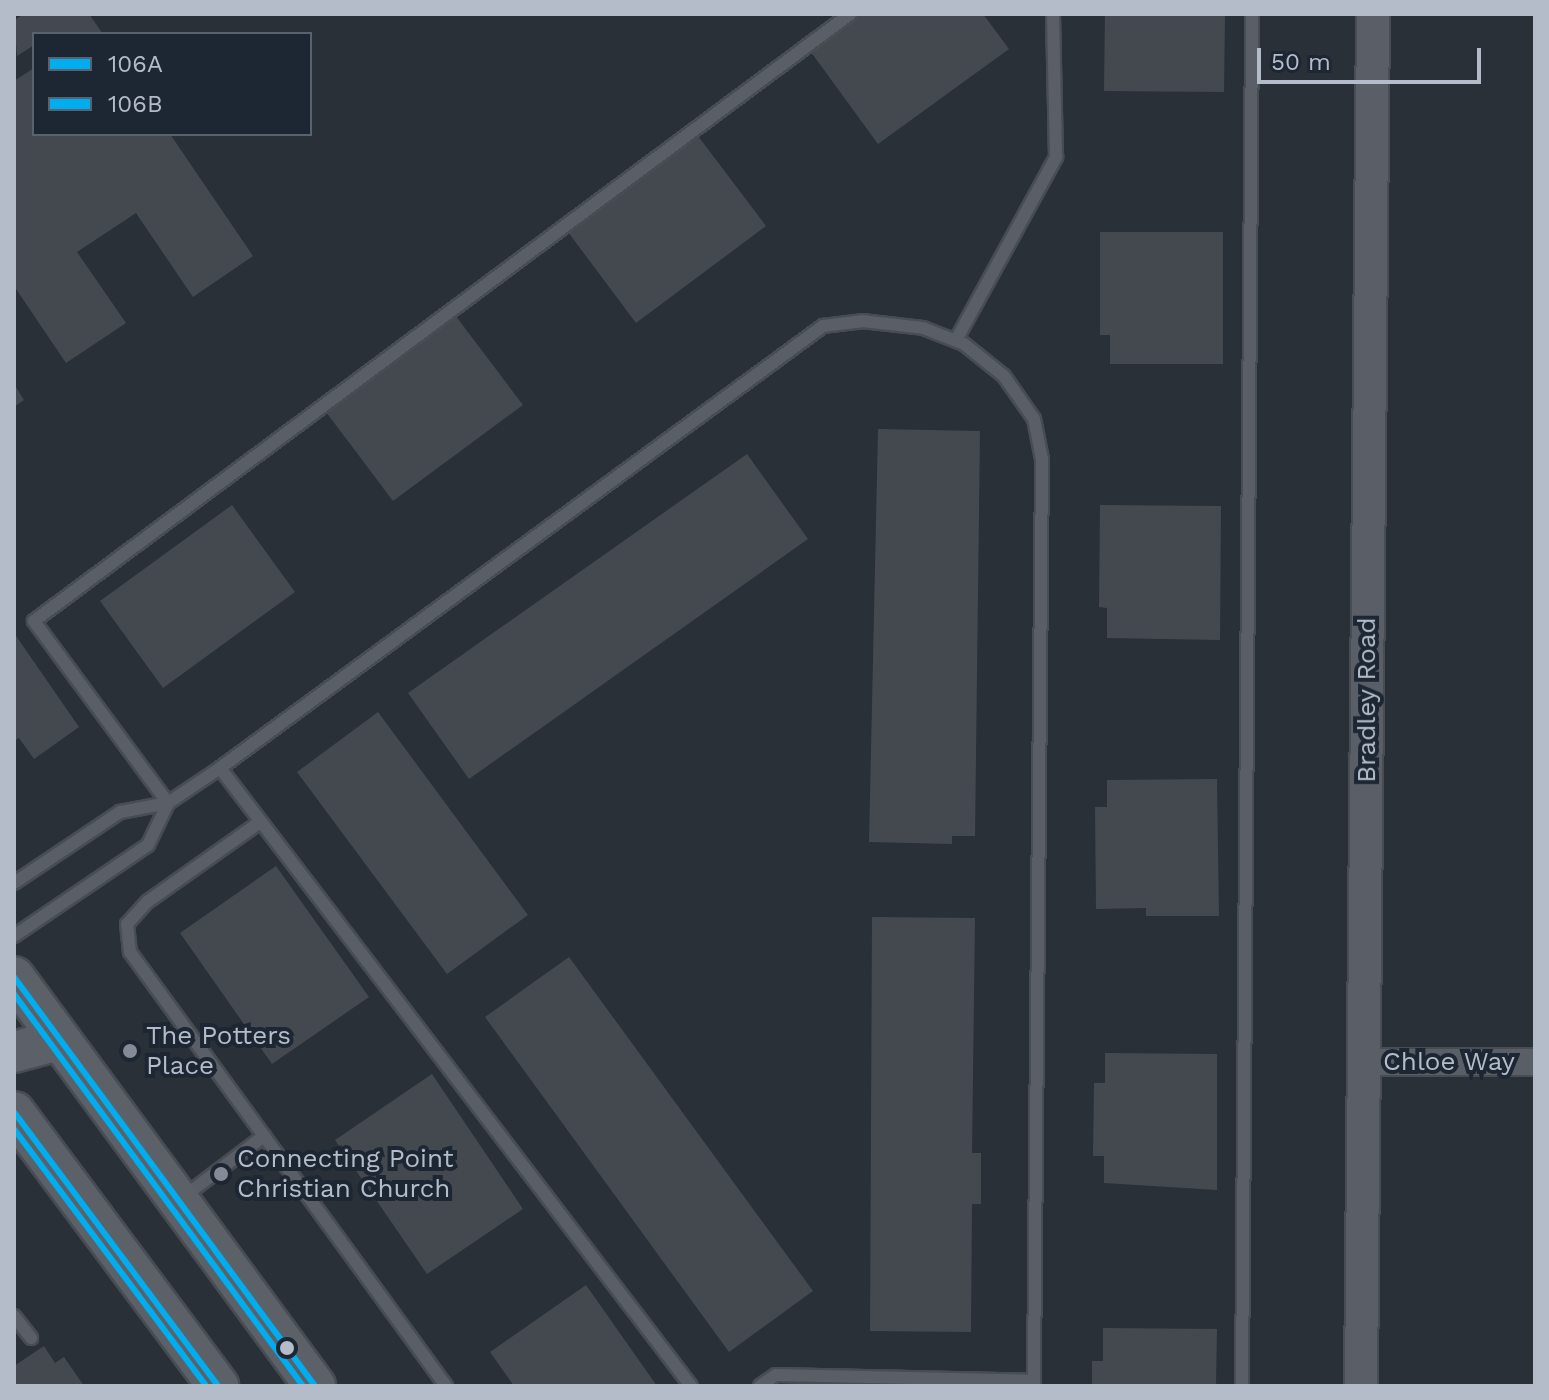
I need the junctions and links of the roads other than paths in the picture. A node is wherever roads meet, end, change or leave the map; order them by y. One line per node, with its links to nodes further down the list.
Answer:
1 (850, 14): 7 (lane)
2 (1053, 14): 5 (lane)
3 (1252, 14): 27 (lane)
4 (1373, 14): 14 (street, Bradley Road)
5 (956, 340): 6 (lane); 21 (lane)
6 (220, 768): 7 (lane); 8 (lane)
7 (168, 803): 9 (lane); 10 (lane)
8 (260, 822): 17 (lane); 25 (lane)
9 (14, 883)
10 (14, 936)
11 (14, 977): 12 (main road)
12 (58, 1040): 13 (main road); 18 (main road)
13 (14, 1052)
14 (1364, 1062): 15 (street, Chloe Way); 28 (street, Bradley Road)
15 (1535, 1062)
16 (19, 1129): 22 (main road)
17 (264, 1136): 18 (lane); 24 (lane)
18 (180, 1200): 23 (main road)
19 (14, 1316): 20 (lane)
20 (31, 1338)
21 (1034, 1384): 26 (lane)
22 (218, 1386)
23 (315, 1386)
24 (446, 1386)
25 (691, 1386)
26 (760, 1386)
27 (1242, 1386)
28 (1361, 1386)

